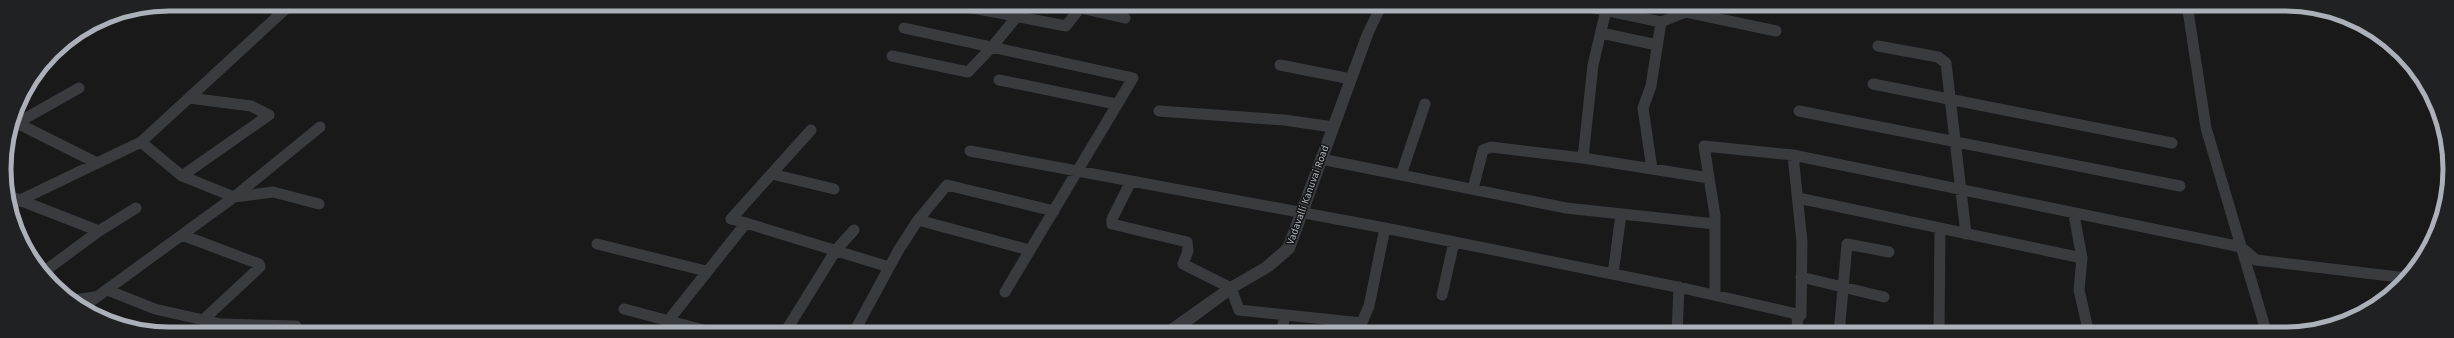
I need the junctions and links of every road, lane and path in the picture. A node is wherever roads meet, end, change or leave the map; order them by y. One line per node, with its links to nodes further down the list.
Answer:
1 (282, 11): 27 (street)
2 (987, 11): 12 (street)
3 (1022, 11): 12 (street)
4 (1078, 11): 12 (street)
5 (1100, 11): 13 (street)
6 (1378, 11): 23 (street, Vadavalli Kanuvai Road)
7 (1606, 11): 17 (street)
8 (1611, 11): 14 (street)
9 (1681, 11): 14 (street)
10 (1699, 11): 16 (street)
11 (2187, 11): 78 (street)
12 (1017, 17): 20 (street)
13 (1125, 18)
14 (1661, 22): 18 (street)
15 (904, 28): 20 (street)
16 (1776, 31)
17 (1601, 33): 18 (street); 43 (street)
18 (1657, 45): 46 (street)
19 (1878, 46): 28 (street)
20 (992, 47): 21 (street); 29 (street)
21 (892, 56)
22 (1280, 65): 23 (street)
23 (1350, 79): 36 (street, Vadavalli Kanuvai Road)
24 (999, 80): 29 (street)
25 (1873, 84): 28 (street)
26 (80, 88): 33 (street)
27 (189, 98): 39 (street); 50 (street)
28 (1950, 99): 38 (street); 40 (street)
29 (1116, 104): 47 (street)
30 (1425, 104): 49 (street)
31 (1159, 111): 36 (street)
32 (1799, 111): 38 (street)
33 (18, 120)
34 (17, 123): 45 (street)
35 (320, 127): 57 (street)
36 (1333, 127): 44 (street, Vadavalli Kanuvai Road)
37 (811, 130): 48 (street)
38 (1955, 141): 53 (street); 56 (street)
39 (141, 142): 45 (street); 50 (street)
40 (2172, 142)
41 (970, 152): 47 (street)
42 (1793, 155): 51 (street); 56 (street); 58 (street)
43 (1583, 158): 46 (street); 55 (street)
44 (1321, 159): 49 (street); 64 (street, Vadavalli Kanuvai Road)
45 (97, 163): 59 (street)
46 (1652, 169): 51 (street)
47 (1076, 172): 52 (street); 63 (street)
48 (772, 174): 54 (street); 68 (street)
49 (1401, 175): 55 (street)
50 (182, 176): 57 (street)
51 (1709, 178): 69 (street)
52 (1130, 183): 64 (street); 90 (street)
53 (2180, 186)
54 (834, 189)
55 (1473, 189): 65 (street)
56 (1962, 191): 66 (street); 74 (street)
57 (234, 197): 61 (street); 75 (street)
58 (1798, 198): 71 (street); 87 (street)
59 (14, 200)
60 (14, 200): 73 (street)
61 (319, 204)
62 (136, 208): 73 (street)
63 (1054, 211): 67 (street); 80 (street)
64 (1301, 213): 70 (street); 90 (street, Vadavalli Kanuvai Road)
65 (1621, 214): 69 (street); 86 (street)
66 (2074, 214): 78 (street); 82 (street)
67 (918, 220): 80 (street); 83 (street)
68 (746, 223): 79 (street); 85 (street)
69 (1715, 224): 95 (street)
70 (1385, 228): 76 (street); 111 (street)
71 (1940, 228): 74 (street); 115 (street)
72 (854, 230): 79 (street)
73 (99, 231): 84 (street)
74 (1966, 234): 82 (street)
75 (182, 235): 93 (street); 102 (street)
76 (1454, 242): 86 (street); 94 (street)
77 (596, 244): 85 (street)
78 (2241, 246): 88 (street); 117 (street)
79 (836, 250): 83 (street); 106 (street)
80 (1029, 250): 92 (street)
81 (1889, 252): 89 (street)
82 (2082, 258): 116 (street)
83 (889, 267): 107 (street)
84 (47, 269)
85 (706, 271): 103 (street)
86 (1613, 274): 91 (street)
87 (1802, 277): 89 (street); 100 (street)
88 (2400, 277)
89 (1843, 287): 96 (street); 114 (street)
90 (1231, 288): 101 (street); 108 (street, Vadavalli Kanuvai Road)
91 (1679, 288): 95 (street); 112 (street)
92 (1005, 292)
93 (103, 293): 97 (street); 98 (street); 102 (street)
94 (1442, 294)
95 (1715, 295): 100 (street)
96 (1884, 297)
97 (79, 299)
98 (87, 304)
99 (624, 309): 103 (street)
100 (1797, 314): 113 (street)
101 (1285, 316): 109 (street); 110 (street)
102 (203, 320): 104 (street)
103 (668, 321): 105 (street)
104 (296, 326)
105 (692, 327)
106 (788, 327)
107 (857, 327)
108 (1177, 327)
109 (1283, 327)
110 (1354, 327)
111 (1360, 327)
112 (1677, 327)
113 (1798, 327)
114 (1840, 327)
115 (1938, 327)
116 (2088, 327)
117 (2265, 327)

